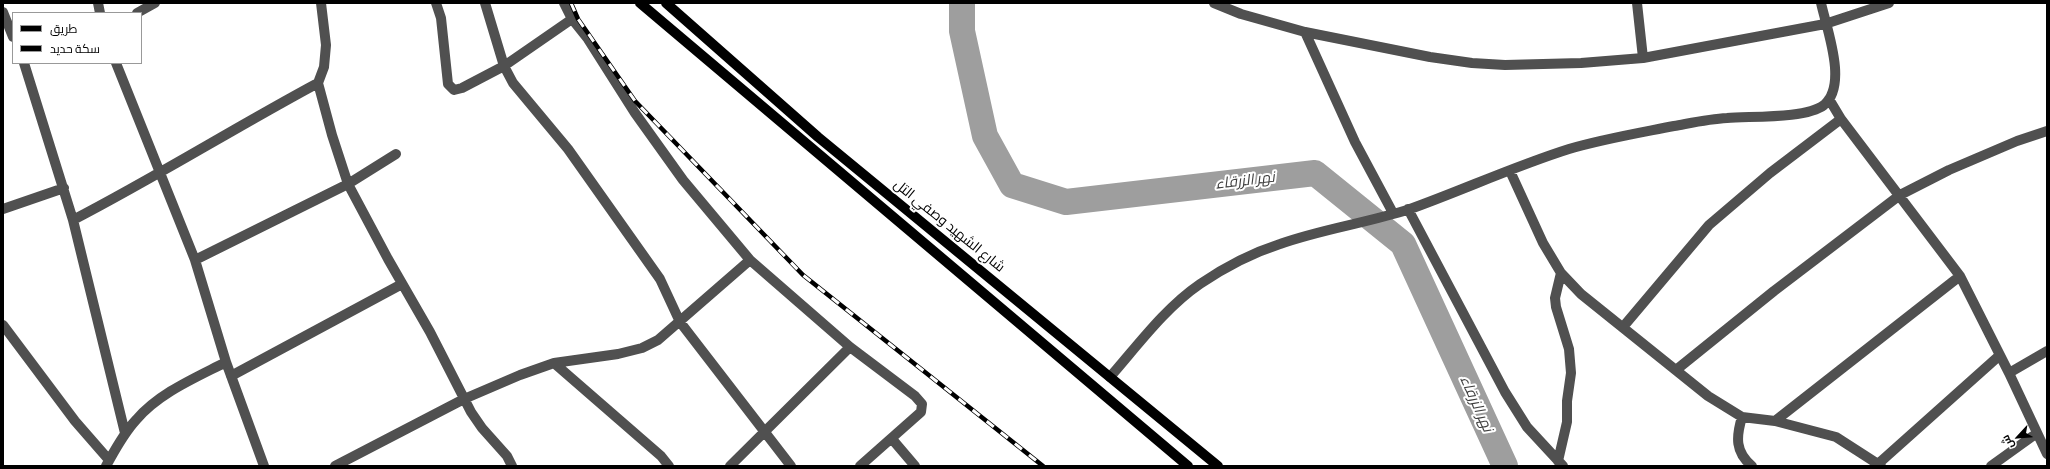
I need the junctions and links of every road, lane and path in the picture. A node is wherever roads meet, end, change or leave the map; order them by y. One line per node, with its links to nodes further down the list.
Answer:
1 (155, 3): 12 (street)
2 (321, 3): 22 (street)
3 (436, 3): 21 (street)
4 (486, 3): 21 (street)
5 (564, 3): 14 (street)
6 (640, 3): 72 (main road, شارع الشهيد وصفي التل)
7 (666, 3): 52 (main road, شارع الشهيد وصفي التل)
8 (1214, 3): 16 (street)
9 (1637, 3): 18 (street)
10 (1821, 3): 15 (street)
11 (1889, 3): 15 (street)
12 (139, 12)
13 (4, 15): 17 (street)
14 (572, 19): 21 (street); 37 (street)
15 (1825, 24): 18 (street); 23 (street)
16 (1305, 32): 18 (street); 34 (street)
17 (12, 35)
18 (1643, 58)
19 (24, 64): 30 (street)
20 (116, 64): 28 (street)
21 (504, 66): 41 (street)
22 (318, 83): 28 (street); 29 (street)
23 (1829, 100): 24 (street); 27 (street)
24 (1841, 119): 31 (street); 43 (street)
25 (2047, 131): 31 (street)
26 (396, 154): 29 (street)
27 (1510, 171): 32 (street); 38 (street)
28 (160, 172): 35 (street); 36 (street)
29 (348, 184): 36 (street); 40 (street)
30 (64, 188): 33 (street); 35 (street)
31 (1900, 195): 39 (street); 49 (street)
32 (1408, 209): 34 (street); 62 (street)
33 (3, 210)
34 (1393, 213): 52 (street)
35 (73, 220): 57 (street)
36 (195, 260): 47 (street)
37 (750, 260): 41 (street); 44 (street)
38 (1561, 273): 43 (street); 62 (street)
39 (1960, 276): 46 (street); 55 (street)
40 (402, 284): 51 (street); 53 (street)
41 (680, 322): 48 (street); 56 (street)
42 (3, 324): 61 (street)
43 (1623, 326): 49 (street)
44 (850, 347): 56 (street); 59 (street)
45 (2047, 351): 50 (street)
46 (2000, 355): 50 (street); 63 (street)
47 (226, 362): 51 (street); 57 (street)
48 (554, 363): 53 (street); 67 (street)
49 (1676, 370): 54 (street)
50 (2010, 373): 58 (street)
51 (231, 376): 64 (street)
52 (1110, 377): 73 (main road, شارع الشهيد وصفي التل)
53 (464, 399): 65 (street); 66 (street)
54 (1742, 417): 55 (street); 74 (street)
55 (1775, 421): 63 (street)
56 (765, 431): 68 (street); 69 (street)
57 (125, 433): 61 (street)
58 (2037, 433): 60 (street); 75 (street)
59 (892, 438): 70 (street); 71 (street)
60 (2047, 454)
61 (107, 463)
62 (1561, 464)
63 (1880, 465)
64 (264, 466)
65 (334, 466)
66 (512, 466)
67 (669, 466)
68 (730, 466)
69 (791, 466)
70 (860, 466)
71 (914, 466)
72 (1188, 466)
73 (1218, 466)
74 (1752, 466)
75 (1991, 466)

